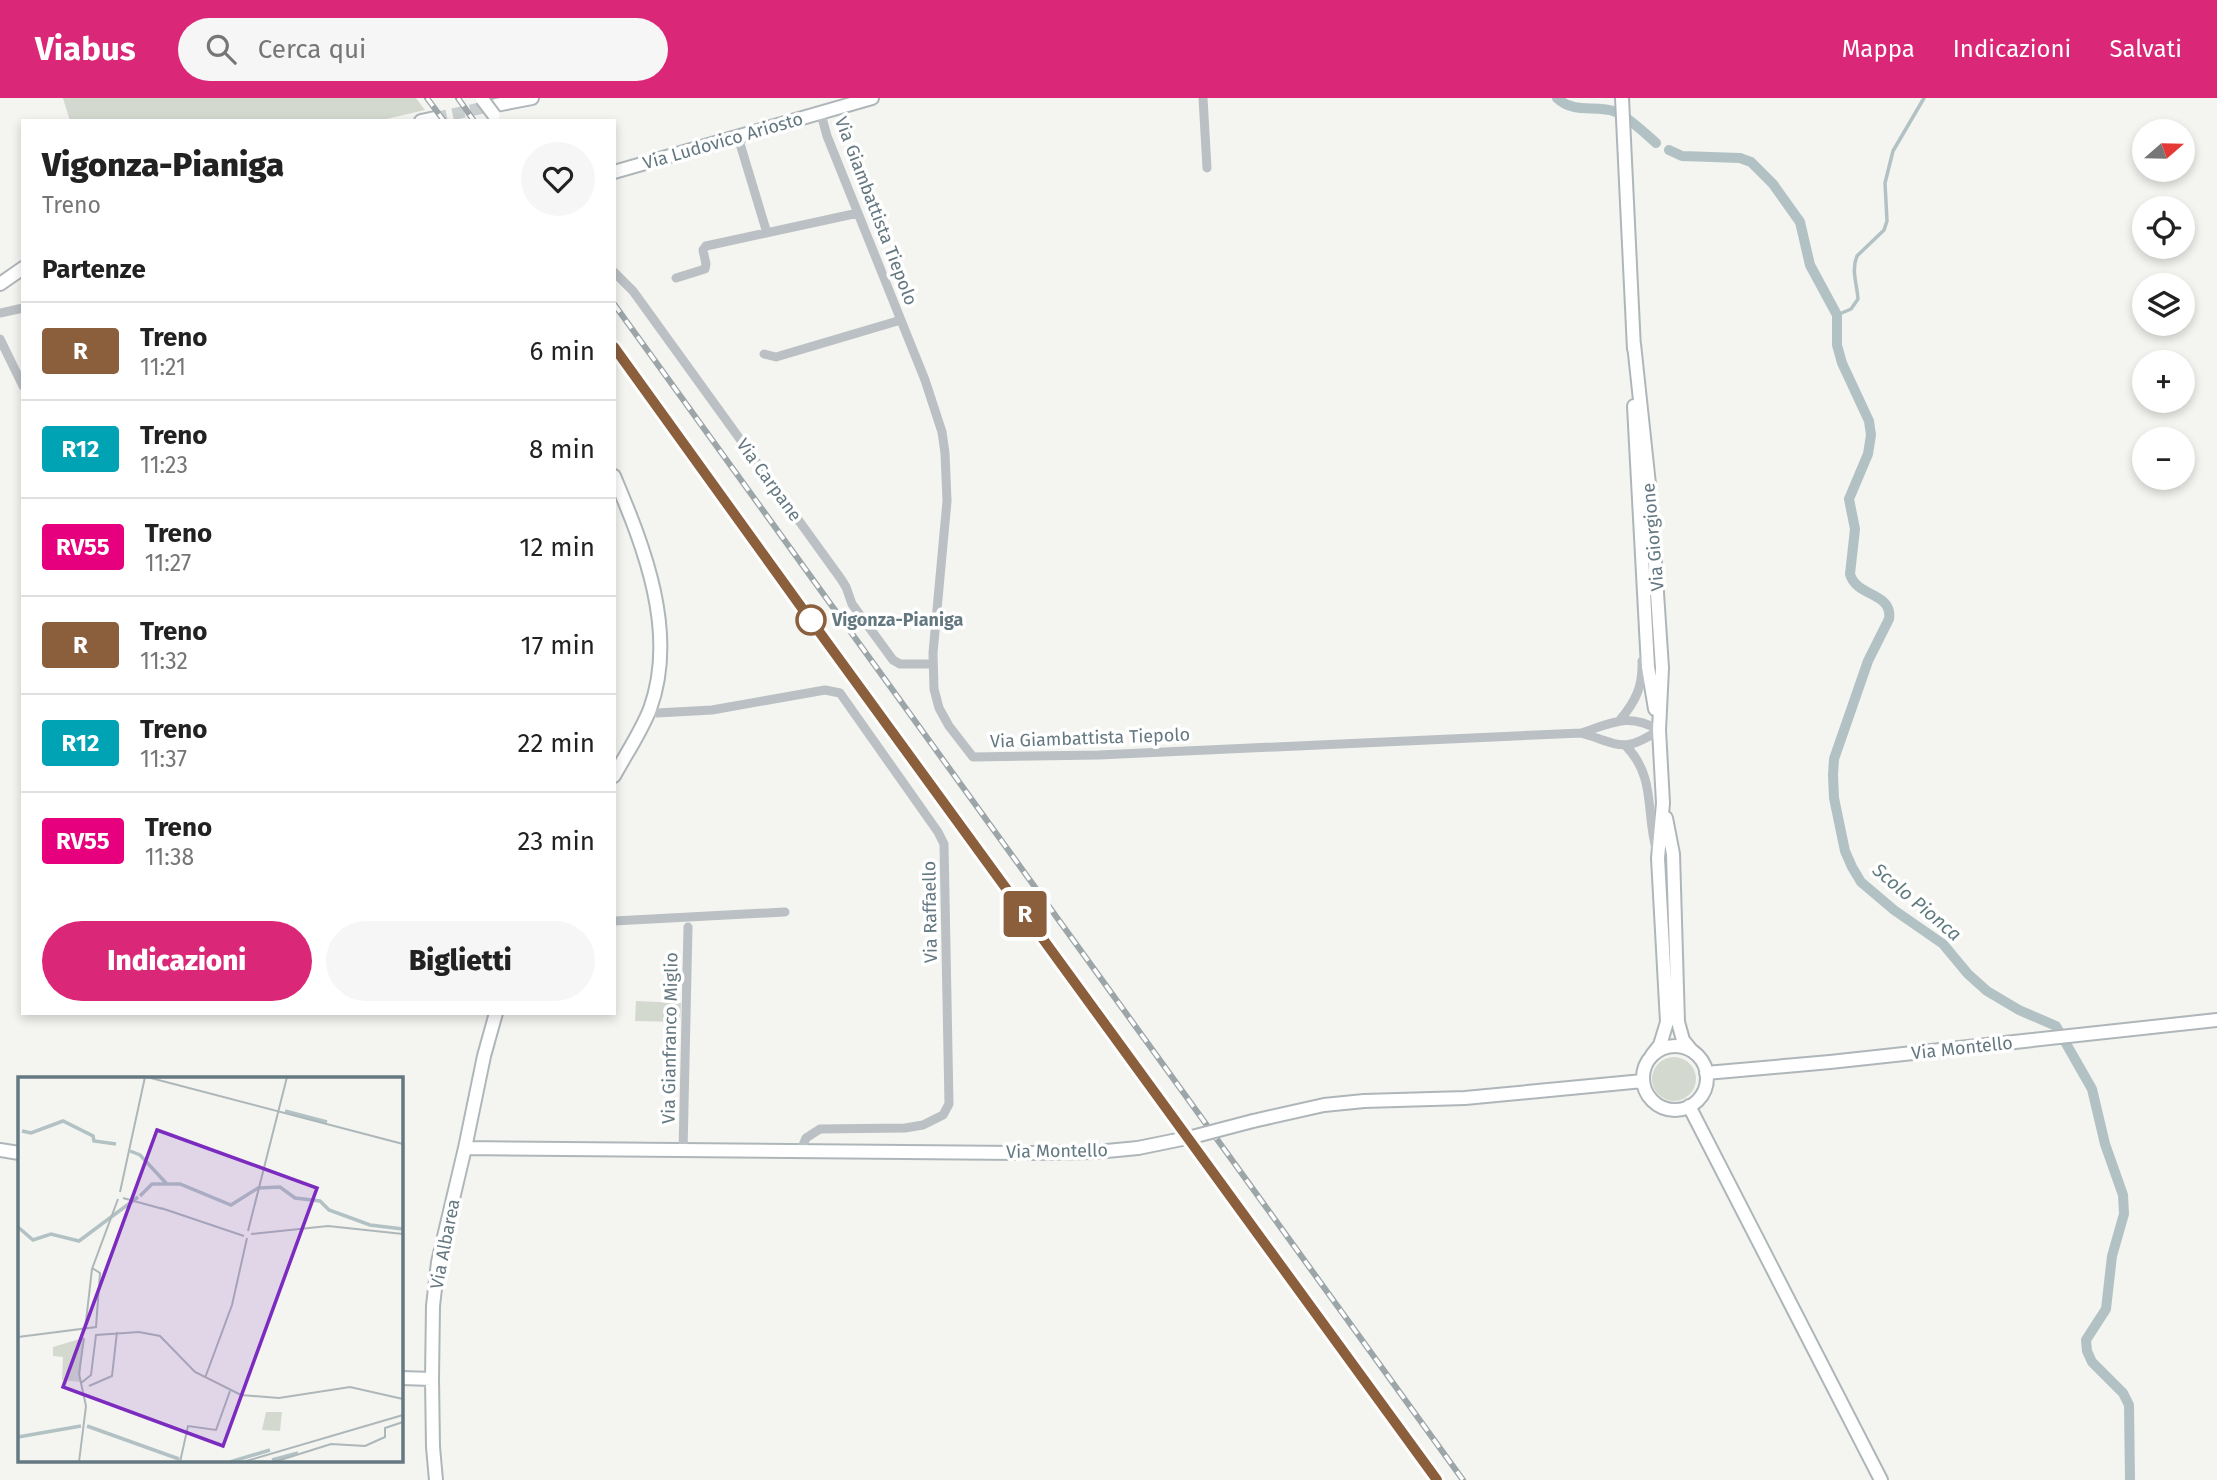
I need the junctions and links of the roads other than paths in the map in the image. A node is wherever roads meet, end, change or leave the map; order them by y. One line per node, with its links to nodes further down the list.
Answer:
1 (482, 98): 6 (street, bridge)
2 (532, 98): 6 (street)
3 (872, 98): 7 (street, Via Ludovico Ariosto)
4 (1203, 98): 11 (street)
5 (1622, 100): 23 (street, Via Giorgione)
6 (497, 114)
7 (821, 114): 10 (street, Via Ludovico Ariosto); 13 (street, Via Giambattista Tiepolo)
8 (435, 118): 9 (street)
9 (430, 119)
10 (738, 137): 12 (street, Via Ludovico Ariosto); 14 (street)
11 (1207, 168)
12 (616, 171)
13 (858, 213): 14 (street); 21 (street, Via Giambattista Tiepolo)
14 (767, 233): 17 (street)
15 (21, 269): 18 (street)
16 (616, 274): 28 (street, Via Carpane)
17 (676, 278)
18 (0, 284)
19 (21, 308): 20 (street)
20 (0, 313)
21 (901, 320): 24 (street, Via Giambattista Tiepolo); 28 (street, Via Giambattista Tiepolo)
22 (0, 339): 25 (street)
23 (1634, 344): 27 (street, Via Giorgione); 31 (street, Via Giorgione)
24 (764, 354)
25 (21, 382)
26 (616, 480): 29 (street)
27 (1639, 488): 30 (street, Via Giorgione); 31 (street, Via Giorgione)
28 (932, 664): 32 (street, Via Giambattista Tiepolo)
29 (649, 711): 34 (street); 51 (street, Via Raffaello)
30 (1620, 720): 31 (street); 32 (street, Via Giambattista Tiepolo)
31 (1659, 730): 33 (street); 37 (street, Via Giorgione)
32 (1581, 733): 33 (street, Via Giambattista Tiepolo)
33 (1626, 747): 38 (street)
34 (628, 751): 35 (street); 36 (street)
35 (616, 752)
36 (616, 772)
37 (1663, 803): 38 (street, Via Giorgione); 44 (street, Via Giorgione)
38 (1658, 858): 45 (street, Via Giorgione)
39 (785, 912): 40 (street)
40 (616, 921)
41 (688, 927): 52 (street, Via Gianfranco Miglio)
42 (495, 1015): 49 (street, Via Albarea)
43 (2217, 1020): 46 (street, Via Montello)
44 (1692, 1051): 45 (street); 46 (street)
45 (1653, 1055): 47 (street)
46 (1706, 1073): 48 (street)
47 (1643, 1081): 48 (street); 51 (street, Via Montello, bridge)
48 (1689, 1106): 57 (street)
49 (465, 1148): 52 (street, Via Montello); 55 (street, Via Albarea)
50 (0, 1150): 53 (street)
51 (801, 1150): 52 (street, Via Montello)
52 (682, 1151)
53 (18, 1153)
54 (402, 1378): 55 (street)
55 (432, 1379): 56 (street, Via Albarea)
56 (436, 1480)
57 (1881, 1480)

